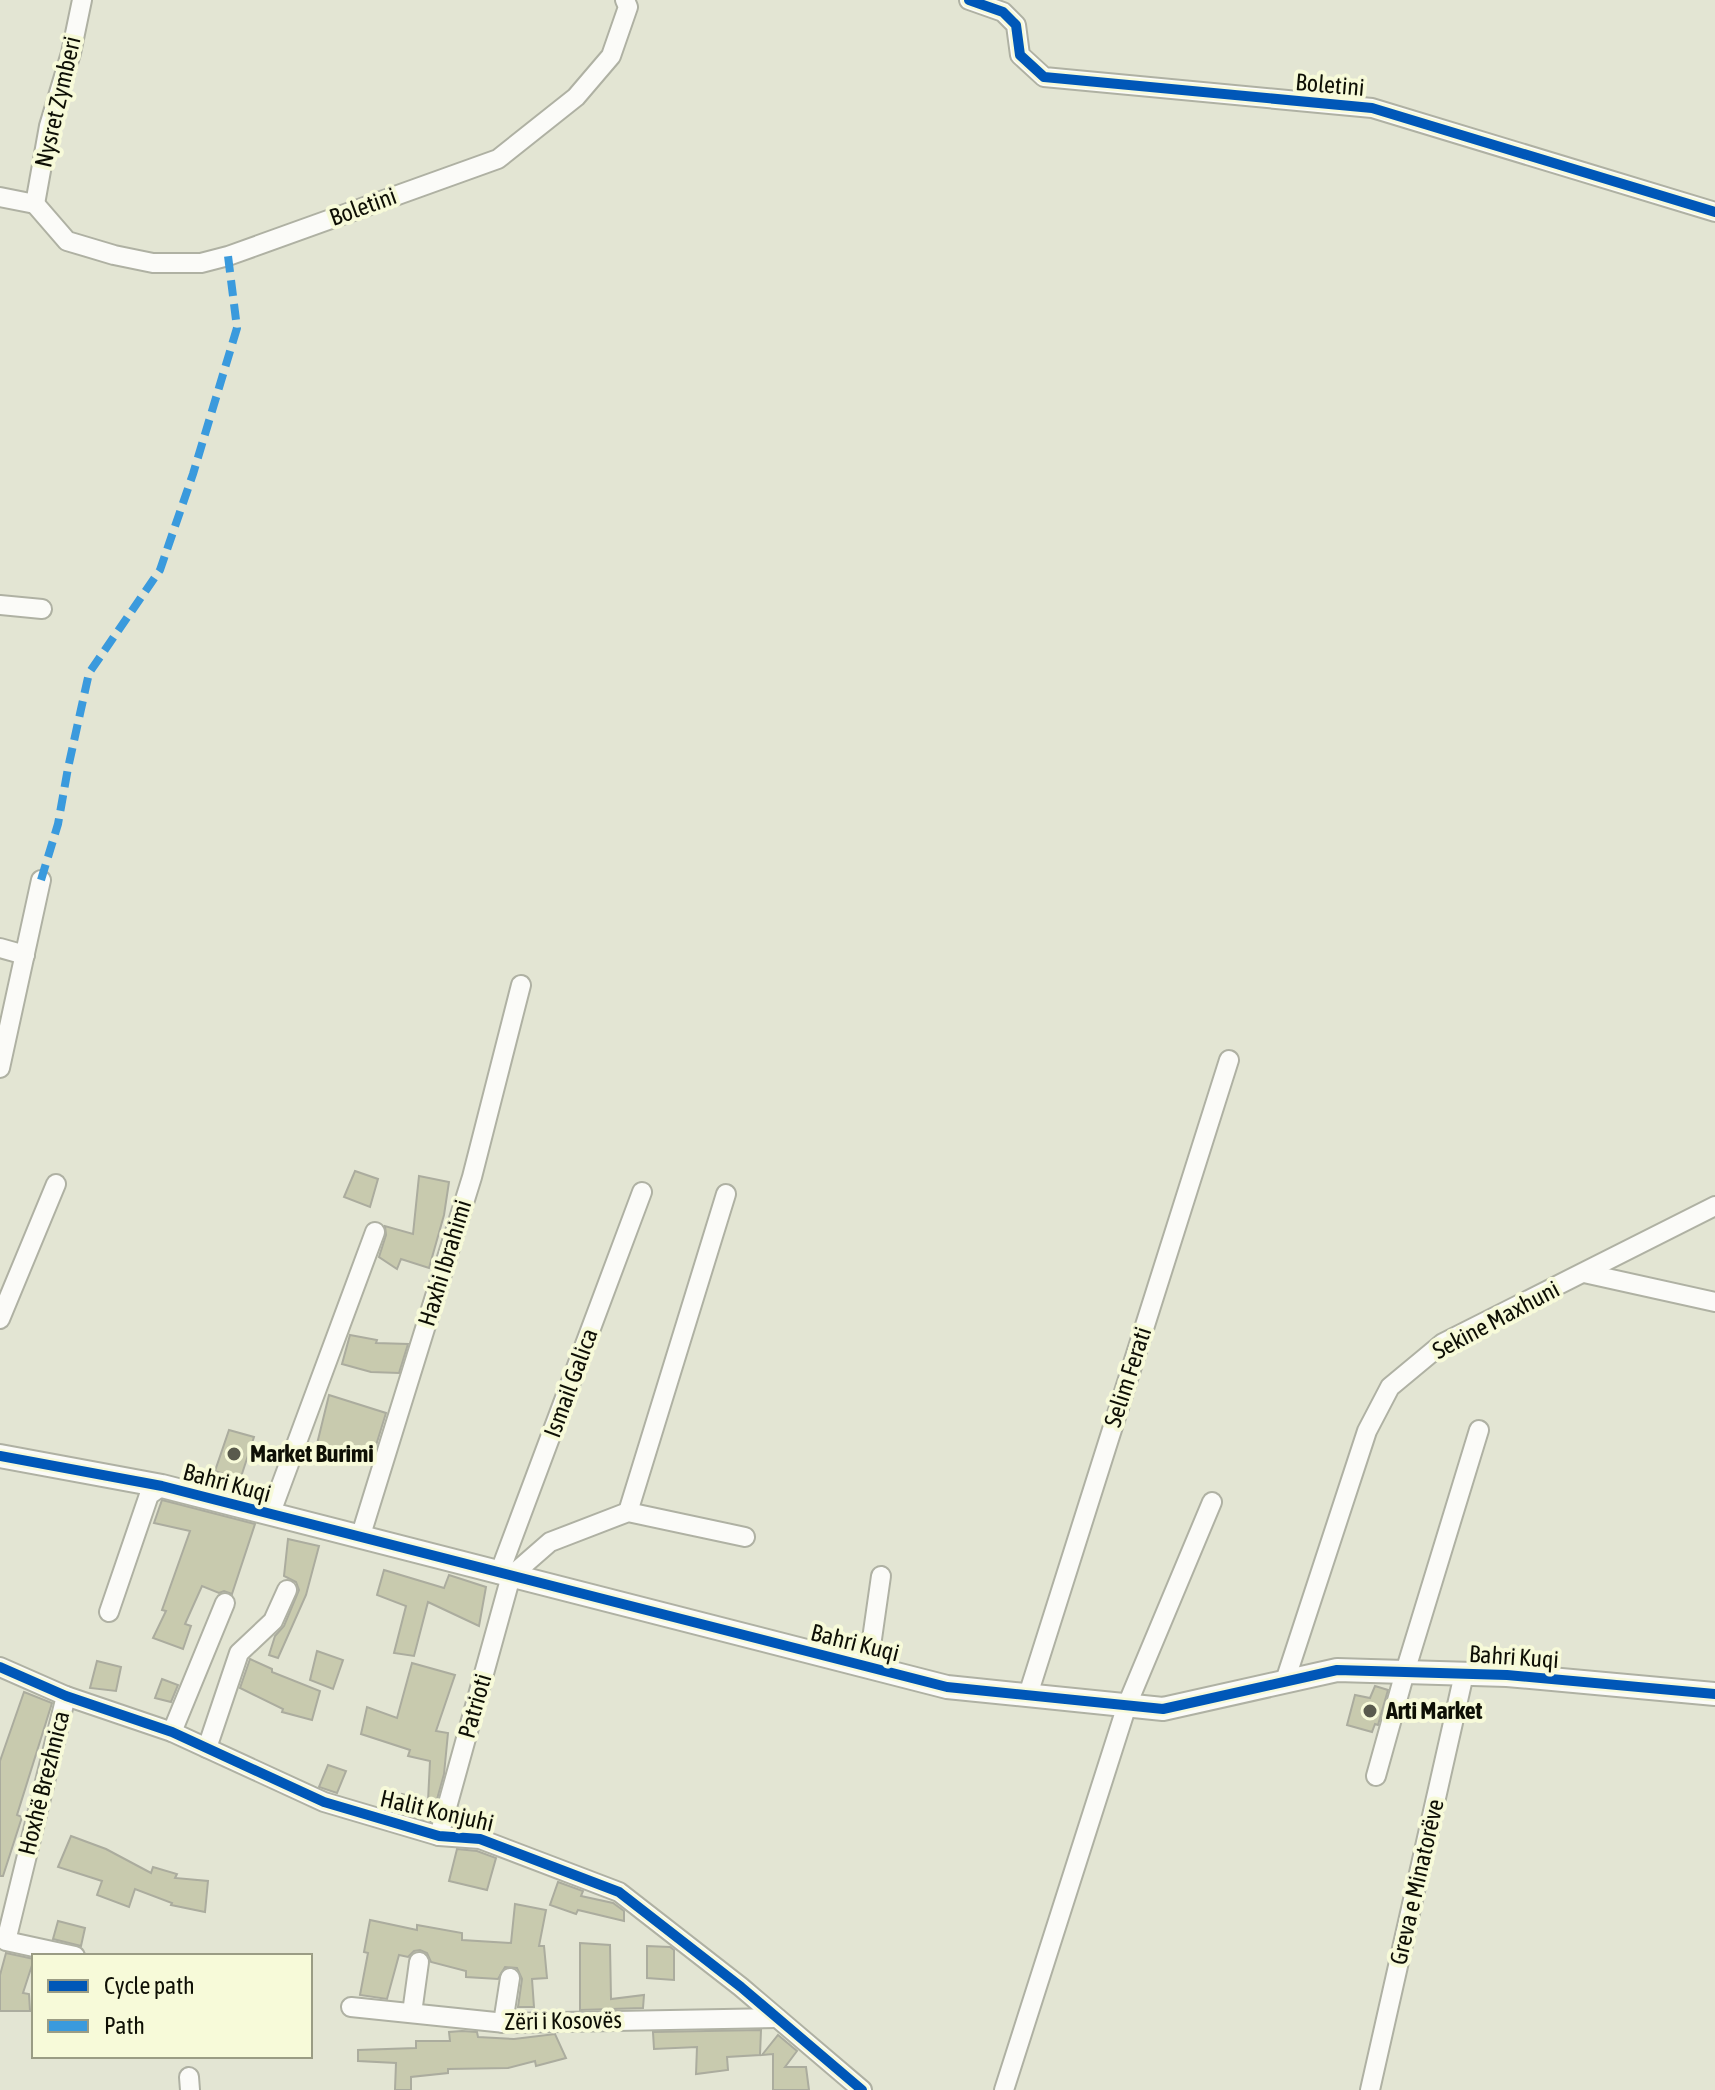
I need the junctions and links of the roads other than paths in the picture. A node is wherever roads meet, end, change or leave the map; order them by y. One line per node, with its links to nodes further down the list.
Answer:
1 (82, 0): 5 (street, Nysret Zymberi)
2 (625, 0): 5 (street, Boletini)
3 (969, 0): 6 (street, Boletini)
4 (0, 197): 5 (street)
5 (35, 204)
6 (1715, 212)
7 (0, 605): 8 (street)
8 (42, 609)
9 (41, 880): 11 (street)
10 (0, 948): 11 (street)
11 (25, 955): 14 (street)
12 (521, 985): 30 (street, Haxhi Ibrahimi)
13 (1229, 1060): 42 (street, Selim Ferati)
14 (0, 1068)
15 (56, 1184): 22 (street)
16 (642, 1192): 31 (street, Ismail Galica)
17 (726, 1194): 27 (street)
18 (1715, 1206): 20 (street, Sekine Maxhuni)
19 (375, 1232): 28 (street, Bahri Kuqi)
20 (1584, 1273): 21 (street); 40 (street, Sekine Maxhuni)
21 (1715, 1302)
22 (0, 1319)
23 (1479, 1430): 38 (street)
24 (0, 1456): 25 (street, Bahri Kuqi)
25 (162, 1486): 28 (street, Bahri Kuqi); 35 (street)
26 (1212, 1502): 44 (street)
27 (628, 1512): 29 (street); 31 (street)
28 (270, 1515): 30 (street, Bahri Kuqi)
29 (745, 1537)
30 (360, 1538): 31 (street, Bahri Kuqi)
31 (505, 1575): 37 (street, Bahri Kuqi); 48 (street, Patrioti)
32 (881, 1576): 37 (street, Bahri Kuqi)
33 (287, 1590): 46 (street)
34 (225, 1603): 45 (street)
35 (109, 1612)
36 (0, 1667): 43 (street, Halit Konjuhi)
37 (868, 1667): 42 (street, Bahri Kuqi)
38 (1405, 1672): 39 (street, Bahri Kuqi); 40 (street, Bahri Kuqi); 47 (street)
39 (1464, 1674): 41 (street, Bahri Kuqi); 58 (street, Greva e Minatorëve)
40 (1285, 1681): 44 (street, Bahri Kuqi)
41 (1715, 1694)
42 (1028, 1695): 44 (street, Bahri Kuqi)
43 (66, 1696): 45 (street, Halit Konjuhi); 49 (street, Hoxhë Brezhnica)
44 (1127, 1705): 57 (street)
45 (172, 1732): 46 (street, Halit Konjuhi)
46 (207, 1748): 48 (street, Halit Konjuhi)
47 (1376, 1776)
48 (439, 1836): 54 (street, Halit Konjuhi)
49 (66, 1954)
50 (419, 1962): 53 (street)
51 (506, 1978): 55 (street)
52 (351, 2007): 53 (street, Zëri i Kosovës)
53 (412, 2013): 55 (street, Zëri i Kosovës)
54 (777, 2018): 55 (street, Zëri i Kosovës); 56 (street, Halit Konjuhi)
55 (498, 2022)
56 (862, 2090)
57 (1004, 2090)
58 (1370, 2090)

